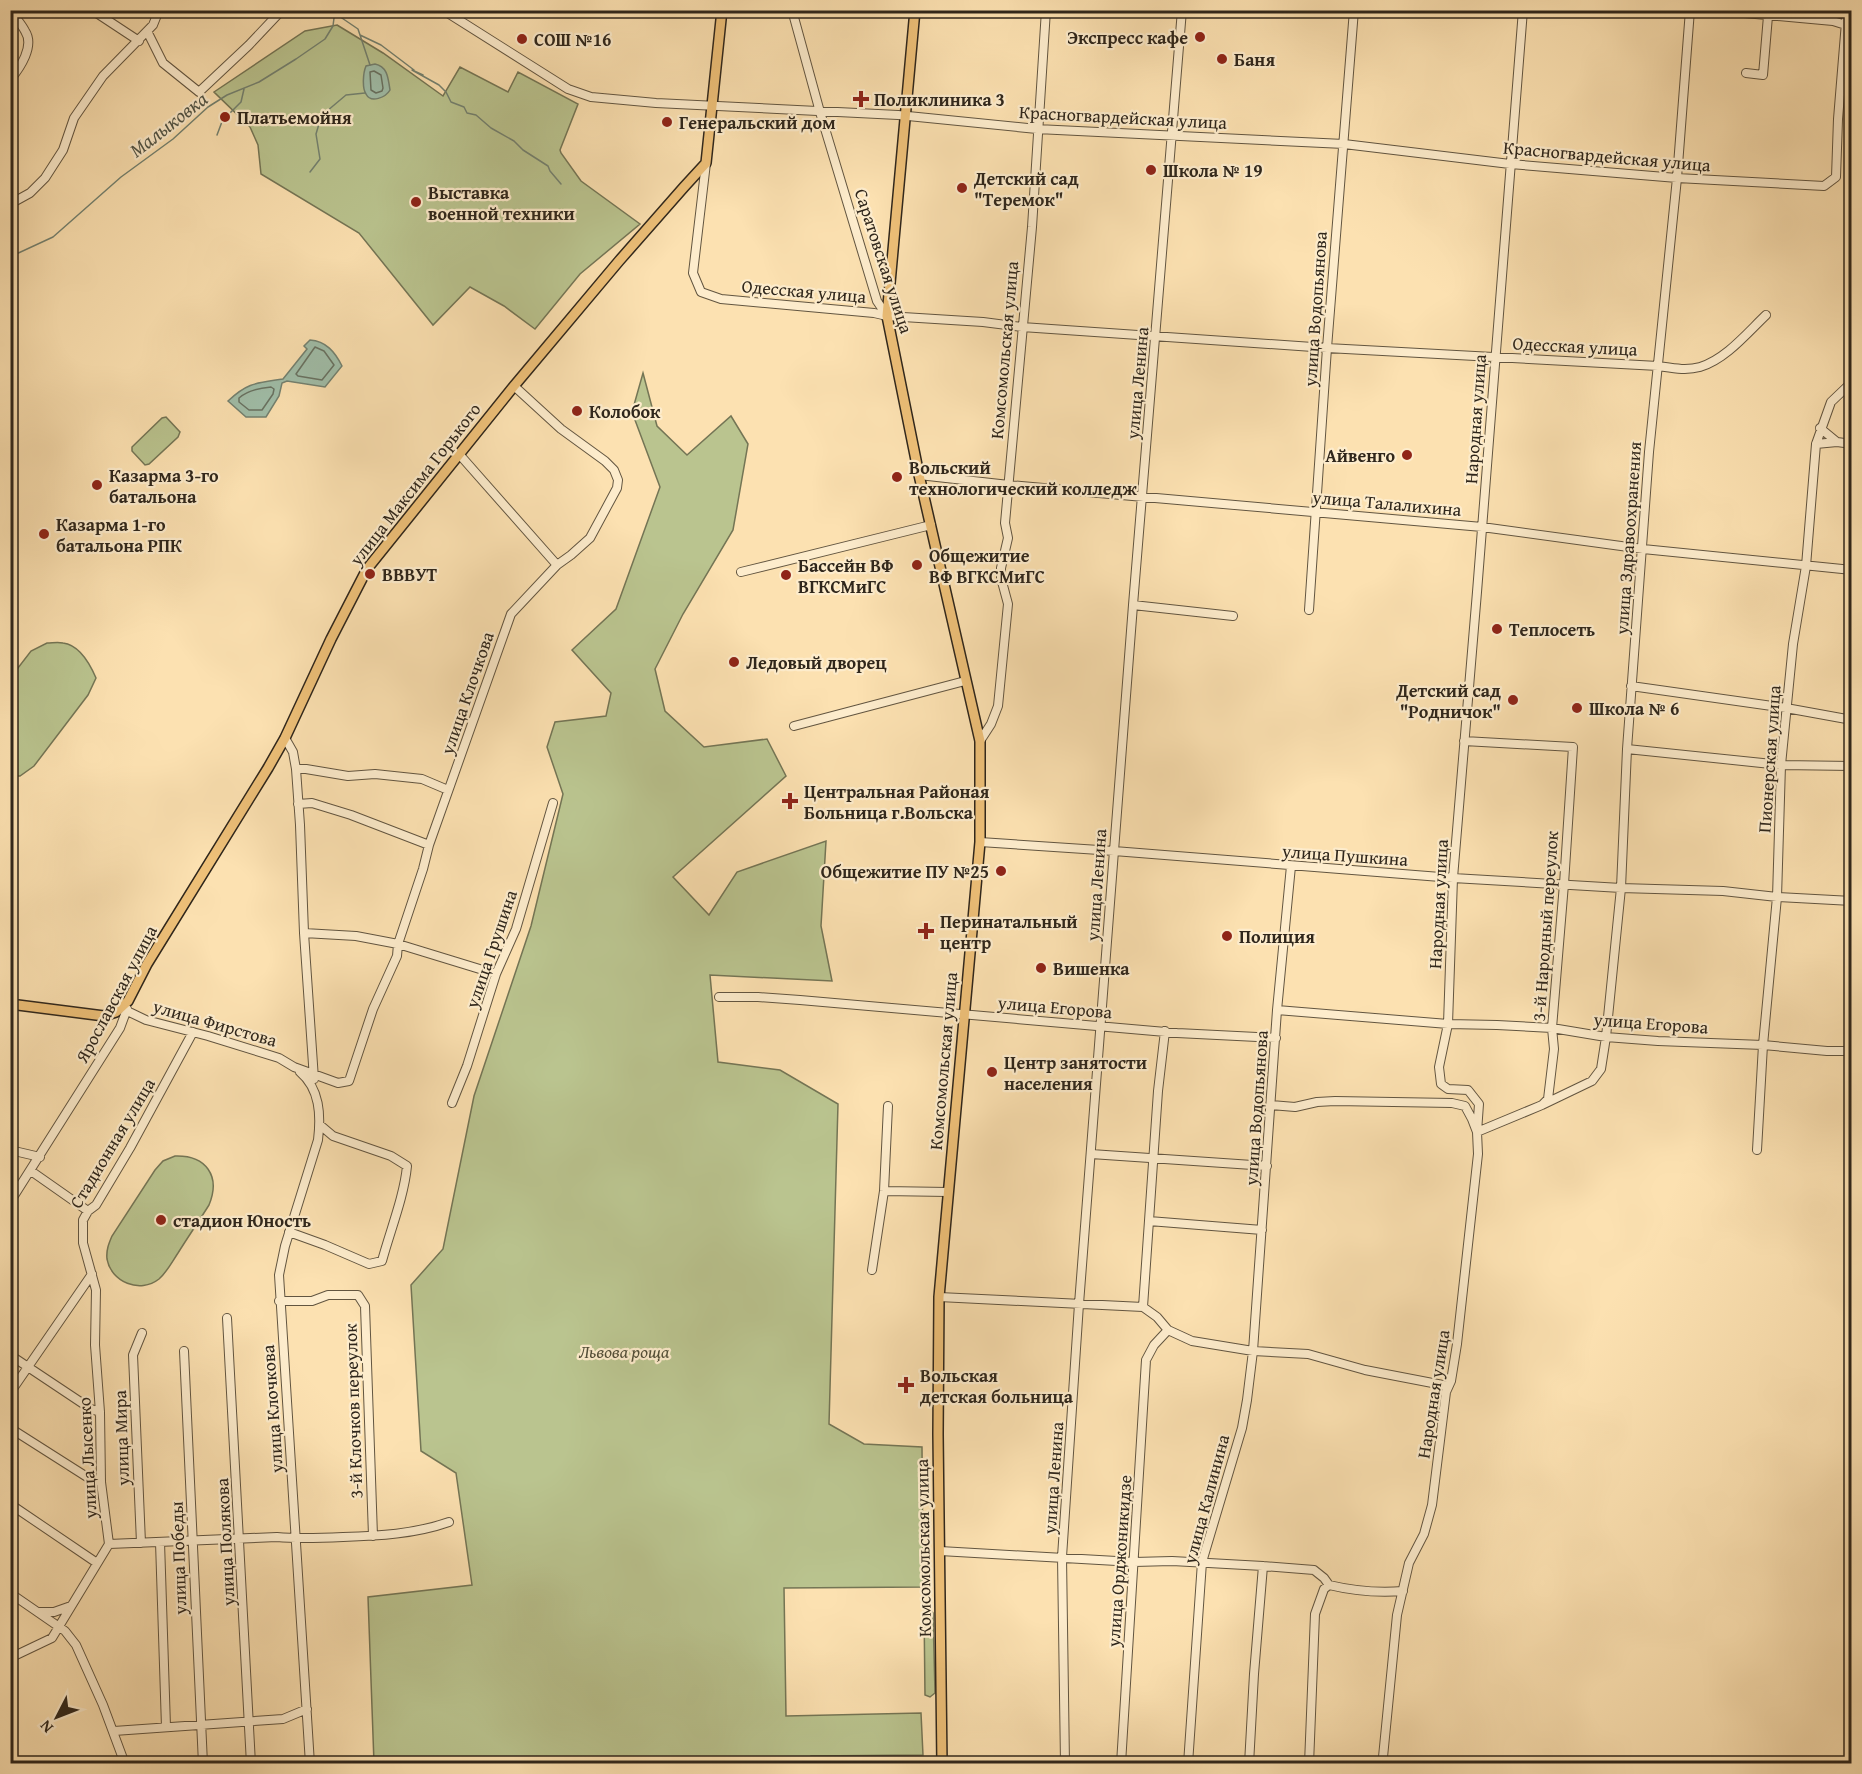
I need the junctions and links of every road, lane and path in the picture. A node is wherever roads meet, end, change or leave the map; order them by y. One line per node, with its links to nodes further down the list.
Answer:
1 (11, 10): 21 (street)
2 (92, 10): 19 (street)
3 (159, 10): 18 (street)
4 (282, 10): 18 (street)
5 (443, 10): 22 (street, Красногвардейская улица)
6 (722, 10): 22 (main road)
7 (792, 10): 23 (street, Саратовская улица)
8 (915, 10): 24 (main road)
9 (1046, 10): 25 (street, Комсомольская улица)
10 (1182, 10): 26 (street, улица Ленина)
11 (1354, 10): 27 (street, улица Водопьянова)
12 (1523, 10): 29 (street, Народная улица)
13 (1690, 10): 30 (street, улица Здравоохранения)
14 (1711, 10): 16 (street)
15 (1847, 10): 17 (street)
16 (1767, 16): 17 (street); 20 (street)
17 (1848, 26): 30 (street, Красногвардейская улица)
18 (147, 32): 19 (street)
19 (139, 41): 31 (street)
20 (1746, 73)
21 (10, 80)
22 (711, 107): 23 (street, Красногвардейская улица); 28 (main road)
23 (820, 112): 24 (street, Красногвардейская улица); 33 (street, Саратовская улица)
24 (906, 116): 25 (street, Красногвардейская улица); 33 (main road)
25 (1037, 129): 26 (street, Красногвардейская улица); 34 (street, Комсомольская улица)
26 (1171, 135): 27 (street, Красногвардейская улица); 35 (street, улица Ленина)
27 (1344, 144): 29 (street, Красногвардейская улица); 36 (street, улица Водопьянова)
28 (706, 163): 33 (street, Одесская улица); 40 (main road, улица Максима Горького)
29 (1510, 164): 30 (street, Красногвардейская улица); 37 (street, Народная улица)
30 (1677, 178): 38 (street, улица Здравоохранения)
31 (10, 204)
32 (1766, 315): 38 (street, Одесская улица)
33 (887, 316): 34 (street, Одесская улица); 46 (main road, Саратовская улица)
34 (1022, 327): 35 (street, Одесская улица); 47 (street, Комсомольская улица)
35 (1156, 336): 36 (street, Одесская улица); 48 (street, улица Ленина)
36 (1327, 348): 37 (street, Одесская улица); 49 (street, улица Водопьянова)
37 (1495, 357): 38 (street, Одесская улица); 51 (street, Народная улица)
38 (1658, 366): 52 (street, улица Здравоохранения)
39 (1851, 382): 41 (street, Пионерская улица)
40 (514, 386): 45 (main road, улица Максима Горького); 53 (street, улица Клочкова)
41 (1820, 428): 42 (street); 43 (street, Пионерская улица)
42 (1837, 442): 43 (street); 44 (street)
43 (1816, 444): 54 (street, Пионерская улица)
44 (1851, 444)
45 (459, 454): 53 (street); 65 (main road, улица Максима Горького)
46 (919, 475): 47 (street, улица Талалихина); 50 (main road, Саратовская улица)
47 (1009, 485): 48 (street, улица Талалихина); 66 (street, Комсомольская улица)
48 (1141, 496): 49 (street, улица Талалихина); 57 (street, улица Ленина)
49 (1316, 511): 51 (street, улица Талалихина); 58 (street, улица Водопьянова)
50 (931, 525): 56 (street); 60 (main road, Саратовская улица)
51 (1482, 527): 52 (street, улица Талалихина); 67 (street, Народная улица)
52 (1643, 549): 54 (street, улица Талалихина); 61 (street, улица Здравоохранения)
53 (557, 565): 72 (street, улица Клочкова)
54 (1806, 566): 55 (street, улица Талалихина); 62 (street, Пионерская улица)
55 (1851, 570)
56 (741, 572)
57 (1133, 605): 59 (street); 77 (street, улица Ленина)
58 (1309, 610)
59 (1233, 616)
60 (965, 681): 64 (street); 66 (main road, Саратовская улица)
61 (1631, 686): 62 (street); 68 (street, улица Здравоохранения)
62 (1786, 708): 63 (street); 69 (street, Пионерская улица)
63 (1851, 720)
64 (794, 726)
65 (285, 738): 71 (street); 89 (main road, Ярославская улица)
66 (980, 741): 75 (main road, Комсомольская улица)
67 (1464, 741): 79 (street, Народная улица); 80 (street, 3-й Народный переулок)
68 (1627, 749): 69 (street); 81 (street, улица Здравоохранения)
69 (1781, 765): 70 (street); 82 (street, Пионерская улица)
70 (1851, 766)
71 (296, 769): 72 (street); 74 (street)
72 (448, 790): 76 (street, улица Клочкова)
73 (553, 803): 86 (street, улица Грушина)
74 (298, 804): 76 (street); 84 (street)
75 (980, 842): 77 (street, улица Пушкина); 91 (main road, Комсомольская улица)
76 (429, 845): 85 (street, улица Клочкова)
77 (1114, 851): 78 (street, улица Пушкина); 93 (street, улица Ленина)
78 (1291, 866): 79 (street, улица Пушкина); 90 (street, улица Водопьянова)
79 (1453, 878): 80 (street, улица Пушкина); 92 (street, Народная улица)
80 (1564, 884): 81 (street, улица Пушкина); 94 (street, 3-й Народный переулок)
81 (1621, 888): 82 (street, улица Пушкина); 97 (street, улица Здравоохранения)
82 (1777, 897): 83 (street, улица Пушкина); 99 (street, Пионерская улица)
83 (1851, 902)
84 (304, 933): 85 (street); 102 (street)
85 (398, 944): 86 (street); 103 (street, улица Клочкова)
86 (496, 974): 105 (street, улица Грушина)
87 (719, 997): 91 (street, улица Егорова)
88 (10, 1004): 89 (main road)
89 (125, 1007): 96 (street, улица Фирстова); 114 (street, Ярославская улица)
90 (1277, 1010): 92 (street, улица Егорова); 98 (street, улица Водопьянова)
91 (964, 1014): 93 (street, улица Егорова); 119 (main road, Комсомольская улица)
92 (1448, 1024): 94 (street, улица Егорова); 110 (street, Народная улица)
93 (1101, 1026): 95 (street, улица Егорова); 113 (street, улица Ленина)
94 (1552, 1028): 97 (street, улица Егорова); 107 (street, 3-й Народный переулок)
95 (1166, 1031): 98 (street, улица Егорова); 115 (street)
96 (193, 1032): 101 (street, улица Фирстова); 121 (street, Стадионная улица)
97 (1606, 1037): 99 (street, улица Егорова); 107 (street, улица Здравоохранения)
98 (1276, 1038): 106 (street, улица Водопьянова)
99 (1763, 1045): 100 (street, улица Егорова); 112 (street, Пионерская улица)
100 (1851, 1051)
101 (294, 1067): 102 (street, улица Фирстова); 104 (street)
102 (314, 1074): 103 (street, улица Фирстова); 104 (street, улица Клочкова)
103 (349, 1081)
104 (314, 1089): 109 (street, улица Клочкова)
105 (452, 1103)
106 (1271, 1105): 110 (street); 116 (street, улица Водопьянова)
107 (1542, 1105): 110 (street)
108 (888, 1106): 118 (street)
109 (320, 1125): 124 (street, улица Клочкова); 124 (street)
110 (1477, 1132): 138 (street, Народная улица)
111 (10, 1150): 114 (street)
112 (1757, 1150)
113 (1091, 1155): 115 (street); 129 (street, улица Ленина)
114 (40, 1157): 117 (street, Ярославская улица)
115 (1154, 1159): 116 (street); 122 (street)
116 (1267, 1166): 123 (street, улица Водопьянова)
117 (31, 1171): 120 (street, Ярославская улица); 121 (street)
118 (884, 1191): 119 (street); 125 (street)
119 (948, 1191): 127 (main road, Комсомольская улица)
120 (10, 1202)
121 (88, 1211): 126 (street, Стадионная улица)
122 (1149, 1221): 123 (street); 130 (street)
123 (1262, 1230): 135 (street, улица Водопьянова)
124 (290, 1232): 128 (street, улица Клочкова)
125 (872, 1270)
126 (92, 1275): 137 (street); 140 (street, улица Лысенко)
127 (939, 1297): 129 (street); 152 (main road, Комсомольская улица)
128 (279, 1301): 145 (street, 3-й Клочков переулок); 147 (street, улица Клочкова)
129 (1079, 1304): 130 (street); 153 (street, улица Ленина)
130 (1143, 1307): 132 (street)
131 (227, 1318): 146 (street, улица Полякова)
132 (1167, 1330): 135 (street); 154 (street, улица Орджоникидзе)
133 (142, 1333): 150 (street, улица Мира)
134 (184, 1351): 148 (street, улица Победы)
135 (1253, 1351): 138 (street); 155 (street, улица Калинина)
136 (10, 1355): 137 (street)
137 (29, 1367): 139 (street); 140 (street)
138 (1448, 1386): 159 (street, Народная улица)
139 (10, 1393)
140 (100, 1412): 142 (street, улица Лысенко)
141 (10, 1428): 142 (street)
142 (101, 1482): 151 (street, улица Лысенко)
143 (10, 1504): 156 (street)
144 (449, 1522): 145 (street)
145 (373, 1536): 147 (street)
146 (240, 1539): 147 (street); 148 (street); 166 (street, улица Полякова)
147 (296, 1539): 165 (street, улица Клочкова)
148 (192, 1541): 149 (street); 167 (street, улица Победы)
149 (160, 1542): 150 (street); 168 (street)
150 (141, 1543): 151 (street)
151 (109, 1544): 156 (street)
152 (940, 1551): 153 (street); 174 (main road, Комсомольская улица)
153 (1062, 1557): 154 (street); 175 (street, улица Ленина)
154 (1134, 1562): 155 (street); 176 (street, улица Орджоникидзе)
155 (1202, 1562): 157 (street); 177 (street, улица Калинина)
156 (97, 1563): 161 (street)
157 (1263, 1566): 158 (street); 178 (street)
158 (1329, 1585): 159 (street); 179 (street)
159 (1403, 1591): 180 (street, Народная улица)
160 (10, 1593): 162 (street)
161 (71, 1606): 162 (street); 163 (street)
162 (38, 1612): 163 (street)
163 (59, 1627): 164 (street); 169 (street)
164 (10, 1658)
165 (307, 1709): 166 (street); 173 (street, улица Клочкова)
166 (249, 1721): 167 (street); 172 (street, улица Полякова)
167 (200, 1725): 168 (street); 171 (street, улица Победы)
168 (166, 1727): 169 (street)
169 (114, 1731): 170 (street)
170 (125, 1764)
171 (203, 1764)
172 (251, 1764)
173 (310, 1764)
174 (942, 1764)
175 (1065, 1764)
176 (1121, 1764)
177 (1188, 1764)
178 (1249, 1764)
179 (1309, 1764)
180 (1385, 1764)

